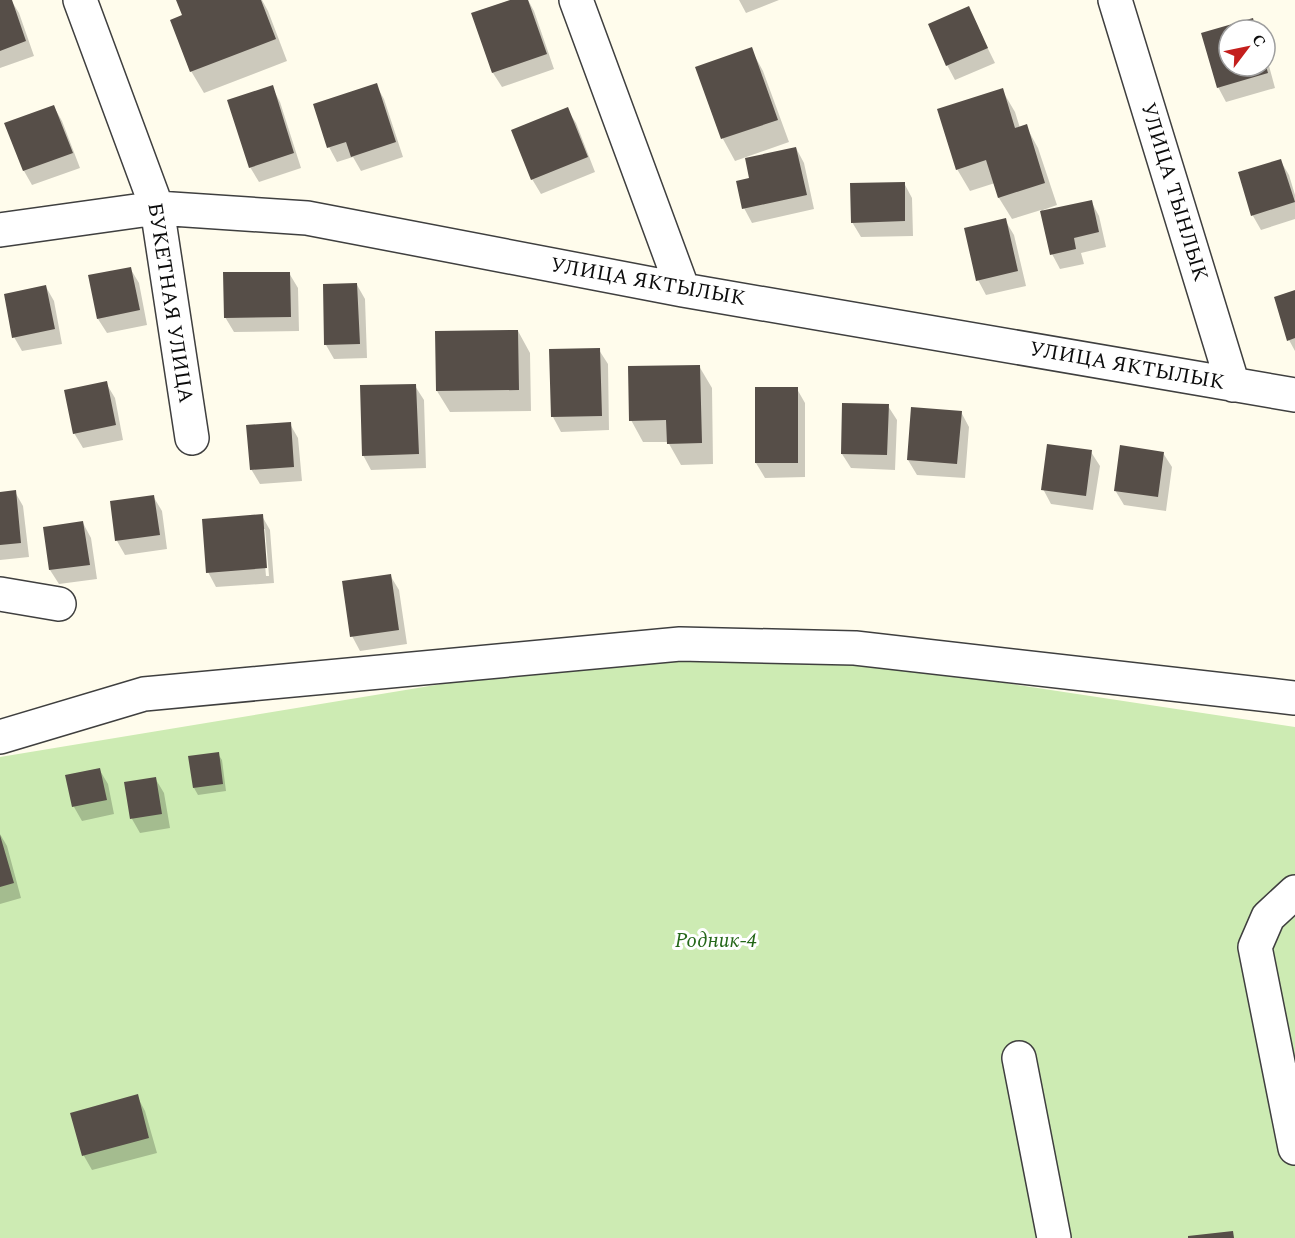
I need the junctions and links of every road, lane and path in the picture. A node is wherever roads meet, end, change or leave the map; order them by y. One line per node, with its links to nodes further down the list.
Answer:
1 (80, 0): 4 (street, БУКЕТНАЯ УЛИЦА)
2 (576, 0): 6 (street)
3 (1115, 0): 7 (street, УЛИЦА ТЫНЛЫК)
4 (157, 208): 5 (street, УЛИЦА ЯКТЫЛЫК); 6 (street, УЛИЦА ЯКТЫЛЫК); 9 (street, БУКЕТНАЯ УЛИЦА)
5 (0, 230)
6 (683, 290): 7 (street, УЛИЦА ЯКТЫЛЫК)
7 (1233, 385): 8 (street, УЛИЦА ЯКТЫЛЫК)
8 (1295, 395)
9 (192, 438)
10 (0, 594): 11 (street)
11 (59, 604)
12 (1295, 698): 13 (street)
13 (0, 737)
14 (1295, 892): 16 (street)
15 (1019, 1058): 17 (street)
16 (1295, 1148)
17 (1054, 1238)

